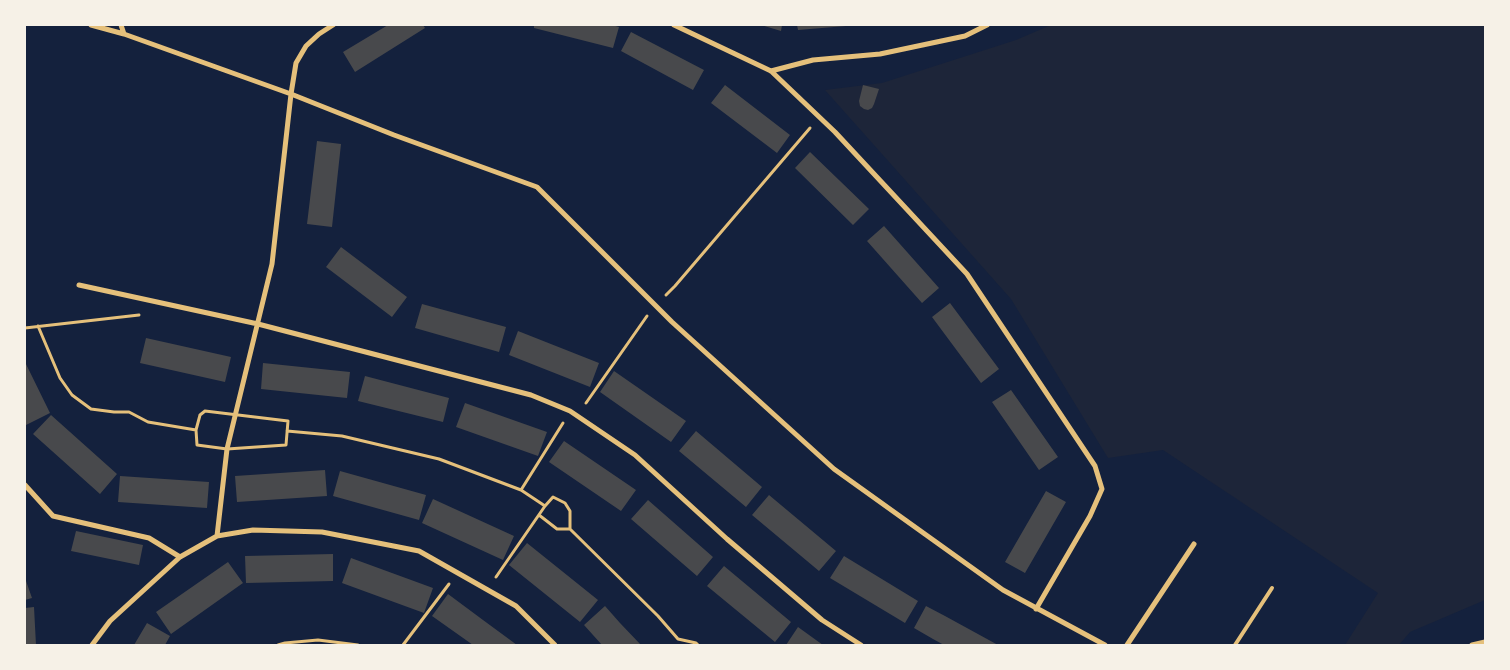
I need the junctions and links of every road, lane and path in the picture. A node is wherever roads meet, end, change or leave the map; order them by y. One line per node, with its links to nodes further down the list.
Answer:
1 (91, 25): 6 (street)
2 (121, 25): 6 (street)
3 (333, 25): 8 (street)
4 (674, 25): 7 (street)
5 (987, 25): 7 (street)
6 (124, 34): 8 (street)
7 (771, 71): 9 (street)
8 (291, 94): 12 (street); 13 (street)
9 (819, 118): 12 (path); 30 (street)
10 (79, 286): 11 (street)
11 (166, 304): 13 (street); 14 (path)
12 (655, 304): 16 (path); 30 (street)
13 (258, 324): 16 (street); 24 (street)
14 (38, 326): 15 (path); 17 (path)
15 (25, 328)
16 (570, 411): 20 (path); 38 (street)
17 (196, 430)
18 (287, 431): 20 (path)
19 (25, 485): 26 (street)
20 (520, 490): 21 (path)
21 (545, 506): 22 (path); 23 (path)
22 (539, 515): 23 (path); 29 (path)
23 (570, 529): 37 (path)
24 (217, 536): 26 (street); 27 (street)
25 (1194, 544): 40 (street)
26 (180, 557): 32 (street)
27 (457, 573): 29 (street); 35 (path)
28 (1272, 588): 41 (lane)
29 (487, 590): 36 (street)
30 (1036, 609): 39 (street)
31 (1485, 642): 42 (street)
32 (92, 645)
33 (278, 645): 34 (path)
34 (358, 645)
35 (403, 645)
36 (555, 645)
37 (698, 645)
38 (861, 645)
39 (1104, 645)
40 (1127, 645)
41 (1235, 645)
42 (1472, 645)

